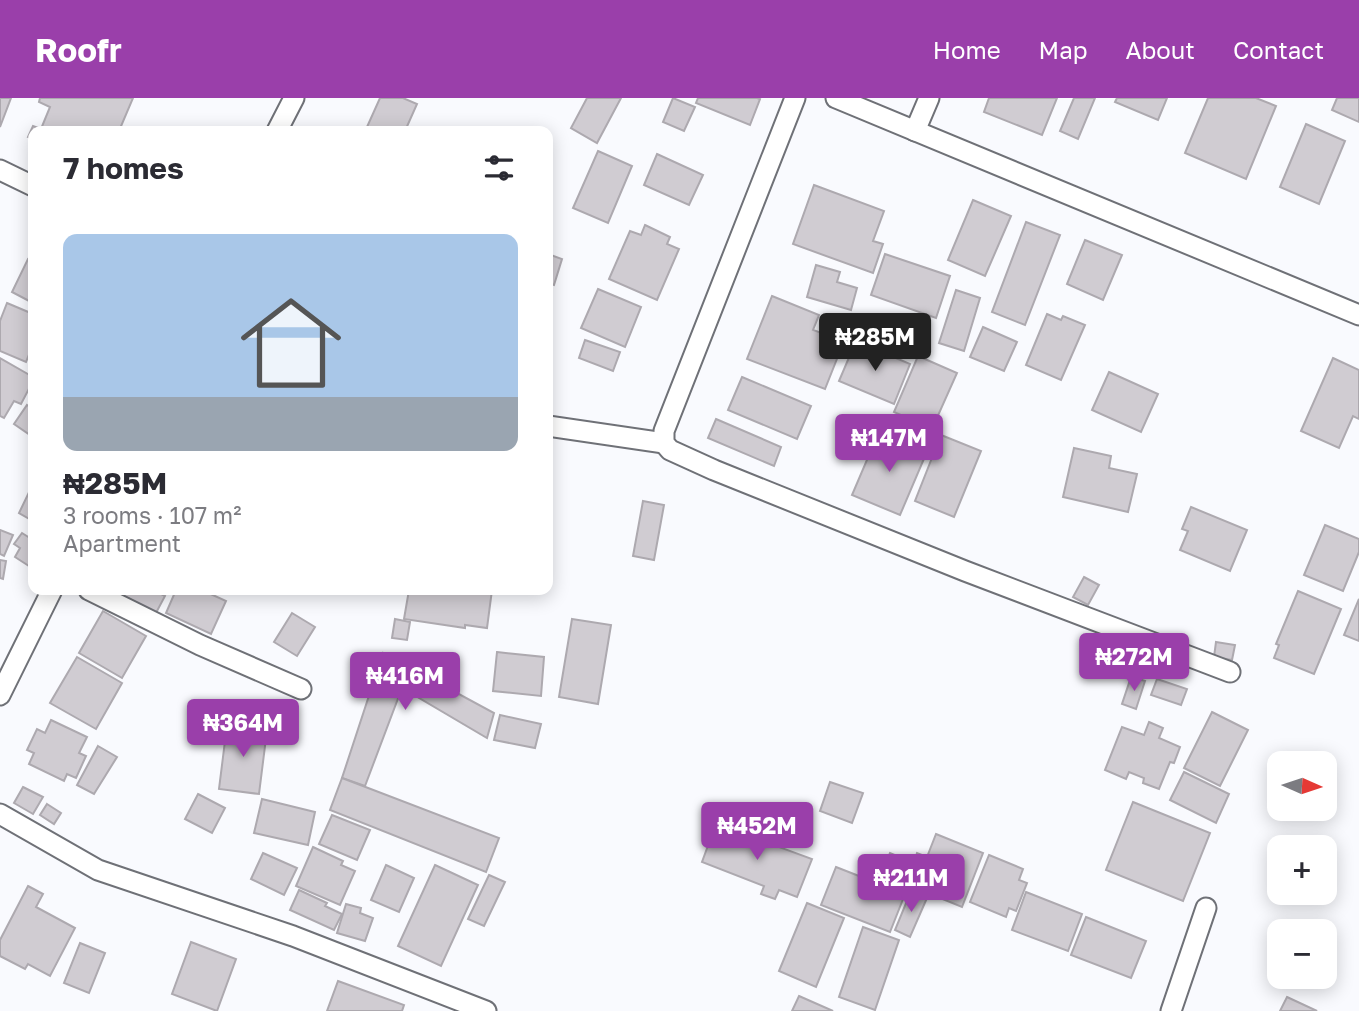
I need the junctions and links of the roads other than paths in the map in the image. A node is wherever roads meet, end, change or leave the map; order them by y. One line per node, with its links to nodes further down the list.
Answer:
1 (294, 98): 5 (street)
2 (795, 98): 11 (street)
3 (836, 98): 6 (street)
4 (929, 98): 6 (street)
5 (280, 126)
6 (915, 131): 9 (street)
7 (0, 170): 8 (street)
8 (28, 184)
9 (1359, 316)
10 (553, 427): 11 (street)
11 (664, 443): 14 (street)
12 (50, 595): 16 (street)
13 (99, 595): 15 (street)
14 (1230, 672)
15 (301, 689)
16 (0, 695)
17 (0, 814): 19 (street)
18 (1206, 908): 20 (street)
19 (486, 1011)
20 (1171, 1011)

